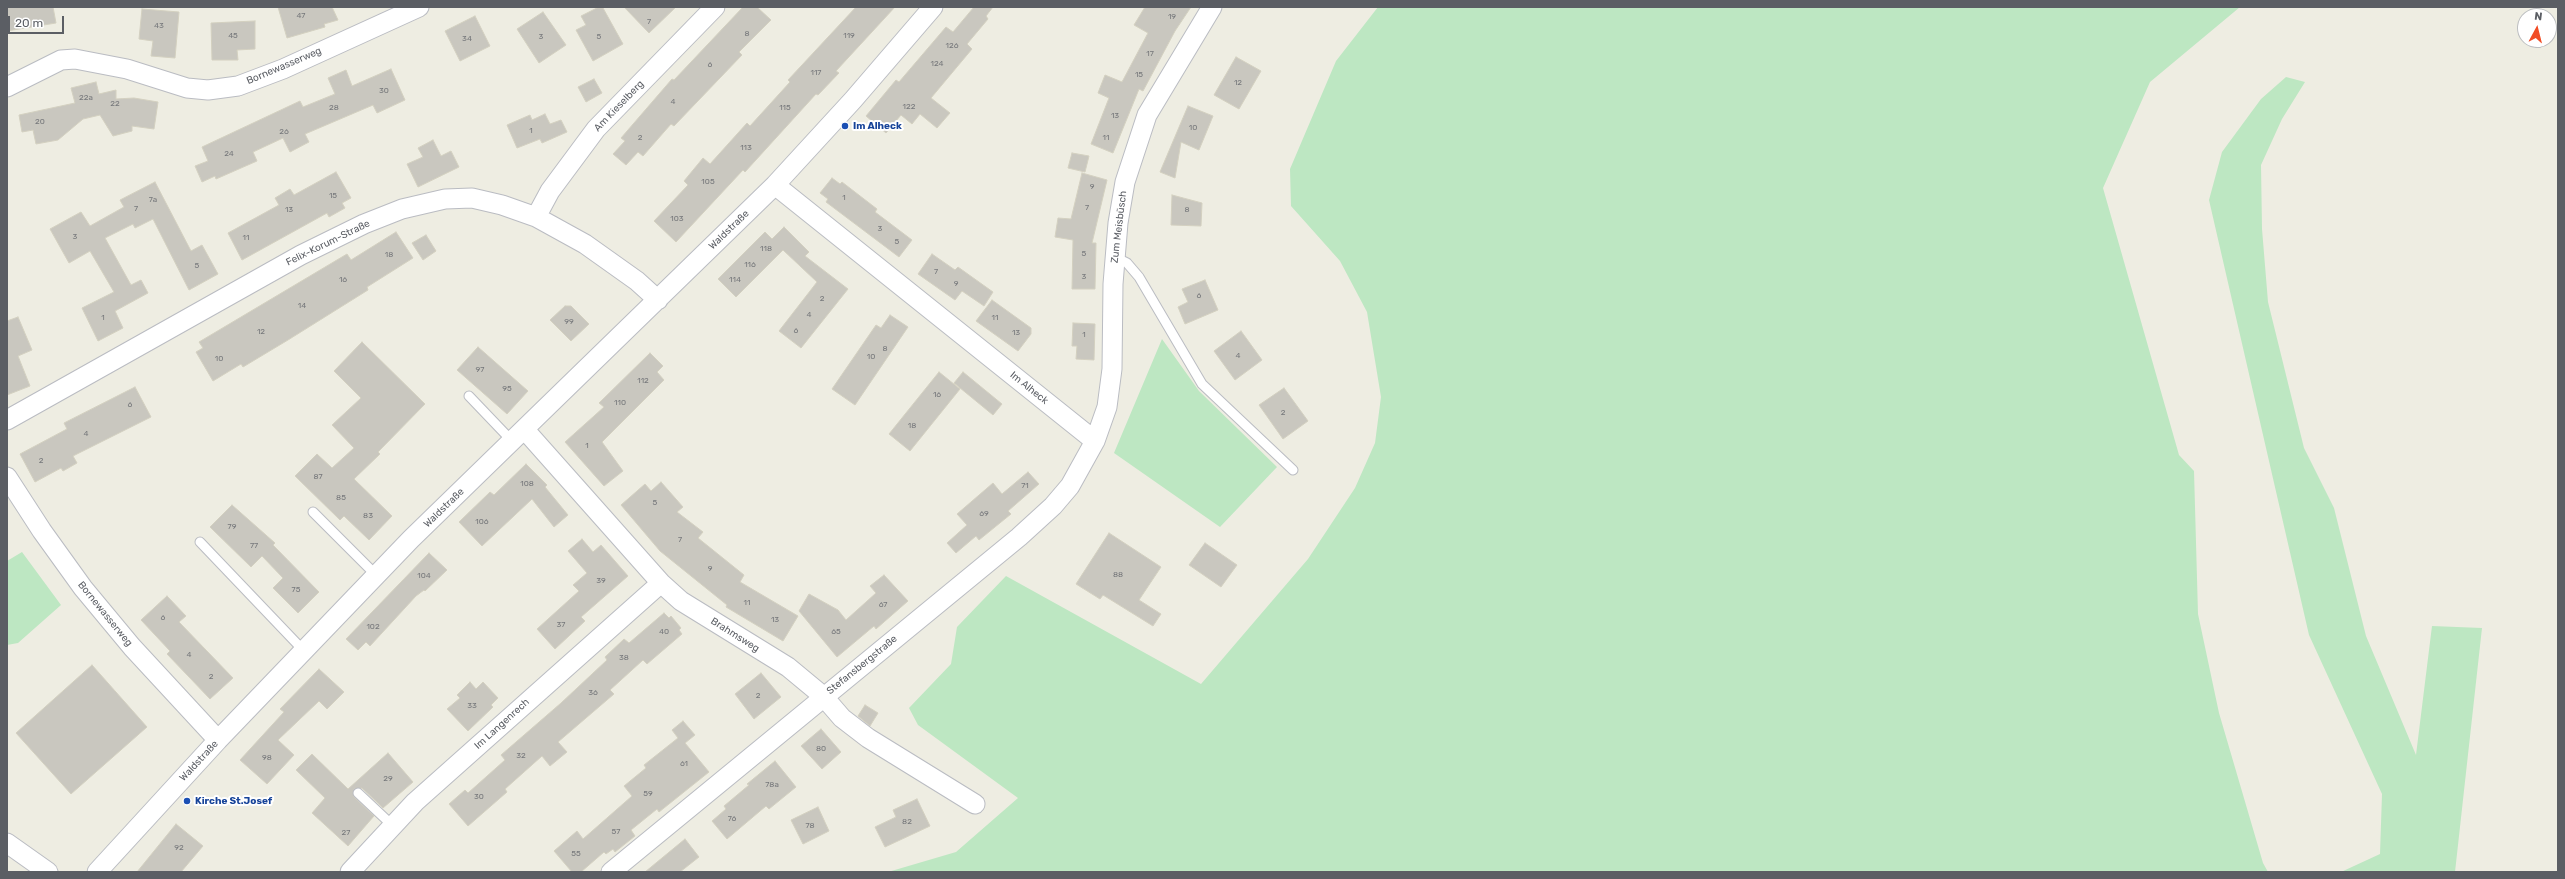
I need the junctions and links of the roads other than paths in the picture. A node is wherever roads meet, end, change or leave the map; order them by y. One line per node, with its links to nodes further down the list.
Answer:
1 (419, 7): 5 (street, Bornewasserweg)
2 (715, 7): 7 (street, Am Kieselberg)
3 (933, 7): 6 (street, Waldstraße)
4 (1212, 7): 8 (street, Zum Meisbüsch)
5 (7, 87)
6 (775, 185): 9 (street, Waldstraße); 13 (street, Im Alheck)
7 (536, 216): 9 (street, Felix-Korum-Straße); 11 (street, Felix-Korum-Straße)
8 (1115, 257): 13 (street, Zum Meisbüsch); 14 (lane)
9 (658, 300): 12 (street, Waldstraße)
10 (469, 396): 12 (lane)
11 (7, 420)
12 (519, 436): 18 (street, Waldstraße); 19 (street, Brahmsweg)
13 (1095, 441): 21 (street, Stefansbergstraße)
14 (1292, 470)
15 (7, 477): 22 (street, Bornewasserweg)
16 (313, 512): 18 (lane)
17 (200, 542): 20 (lane)
18 (377, 576): 20 (street, Waldstraße)
19 (661, 583): 21 (street, Brahmsweg); 25 (street, Im Langenrech)
20 (304, 651): 22 (street, Waldstraße)
21 (823, 696): 24 (street, Brahmsweg); 30 (street, Stefansbergstraße)
22 (218, 740): 28 (street, Waldstraße)
23 (358, 793): 25 (lane)
24 (975, 804)
25 (392, 825): 29 (street, Im Langenrech)
26 (7, 843): 27 (street)
27 (48, 872)
28 (97, 872)
29 (350, 872)
30 (611, 872)

